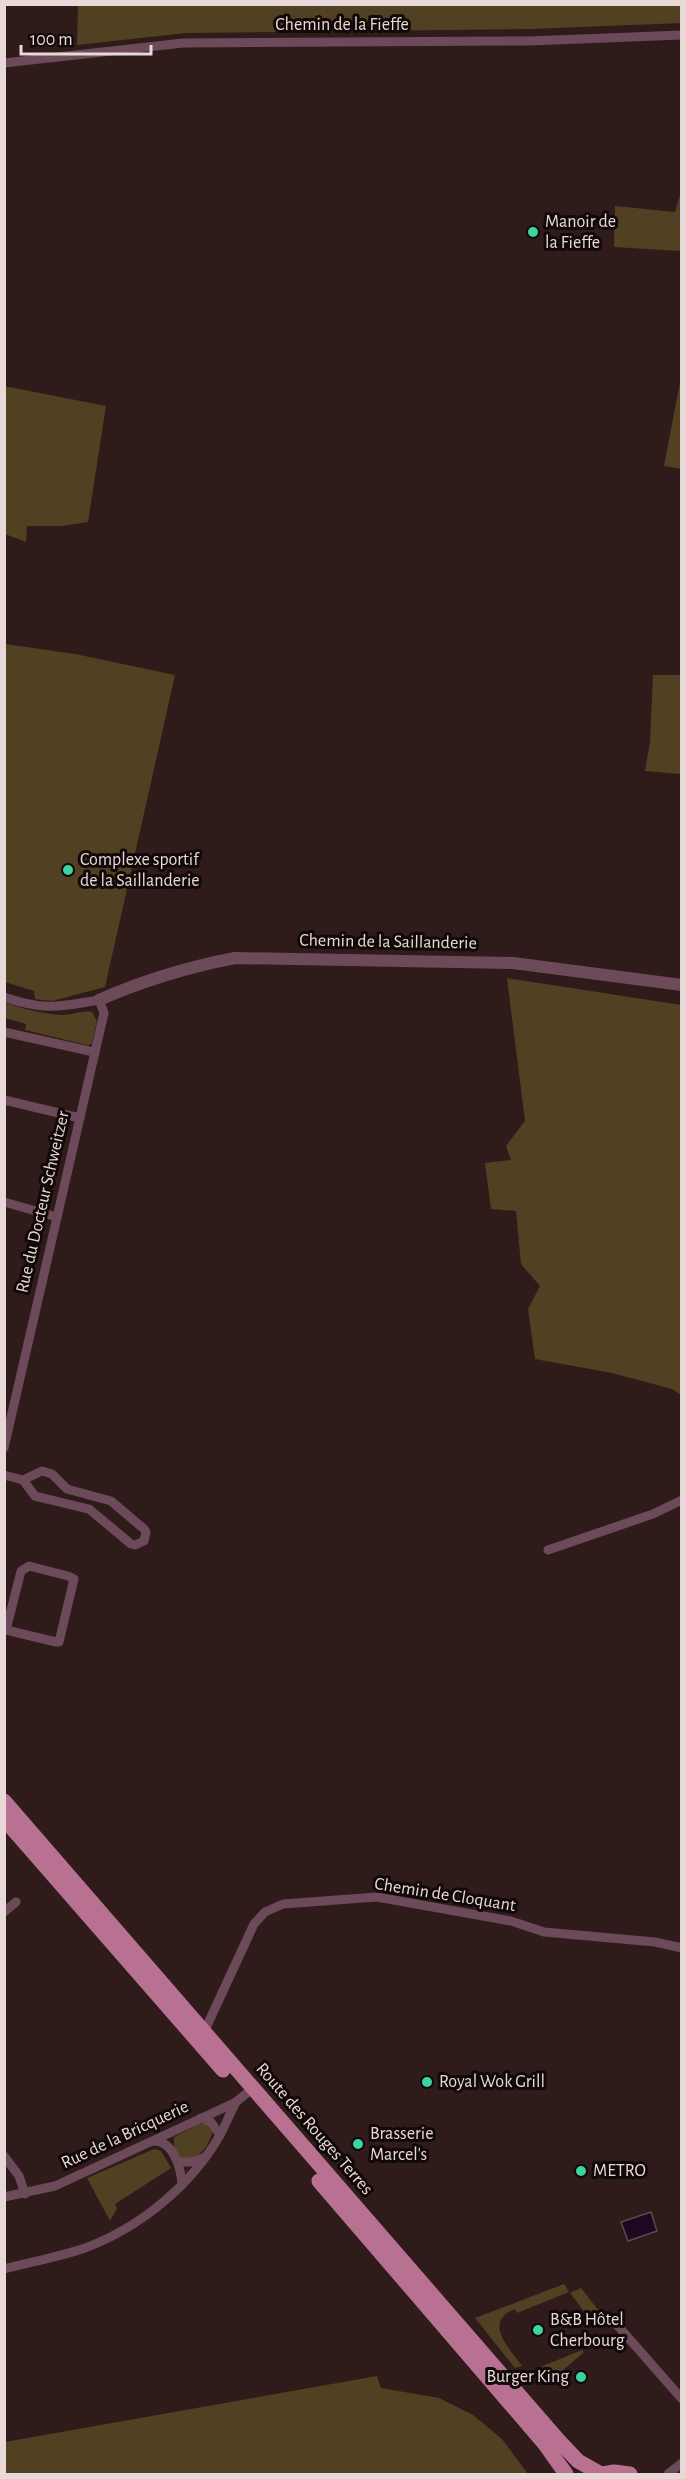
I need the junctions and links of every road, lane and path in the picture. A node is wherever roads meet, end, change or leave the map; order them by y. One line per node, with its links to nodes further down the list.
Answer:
1 (681, 35): 2 (street, Chemin de la Fieffe)
2 (4, 63)
3 (681, 985): 5 (street, Chemin de la Saillanderie)
4 (4, 997): 5 (street)
5 (99, 1000): 7 (street, Rue du Docteur Schweitzer)
6 (4, 1032): 7 (street)
7 (94, 1052): 9 (street, Rue du Docteur Schweitzer)
8 (4, 1100): 9 (street)
9 (80, 1118): 11 (street, Rue du Docteur Schweitzer)
10 (4, 1202): 11 (street)
11 (57, 1217): 12 (street, Rue du Docteur Schweitzer)
12 (4, 1448)
13 (4, 1475): 14 (street)
14 (22, 1480): 14 (street)
15 (681, 1500): 16 (street)
16 (548, 1550)
17 (5, 1630): 17 (street)
18 (4, 1801): 23 (main road, Route des Rouges Terres)
19 (4, 1819): 24 (main road, Route des Rouges Terres)
20 (16, 1902): 21 (street)
21 (4, 1912)
22 (681, 1948): 23 (street, Chemin de Cloquant)
23 (204, 2032): 24 (main road, Route des Rouges Terres)
24 (244, 2095): 25 (street, Rue de la Bricquerie); 27 (street); 41 (main road, Route des Rouges Terres); 42 (main road, Route des Rouges Terres)
25 (201, 2118): 26 (street, Rue de la Bricquerie); 27 (street)
26 (175, 2131): 28 (street, Rue de la Bricquerie); 29 (street)
27 (220, 2135): 31 (street)
28 (152, 2141): 29 (street); 34 (street, Rue de la Bricquerie)
29 (171, 2151): 32 (street)
30 (4, 2156): 34 (street)
31 (205, 2157): 32 (street); 33 (street)
32 (179, 2162): 33 (street)
33 (182, 2185): 36 (street)
34 (25, 2194): 35 (street, Rue de la Bricquerie)
35 (4, 2197)
36 (4, 2269)
37 (611, 2318): 38 (street)
38 (681, 2399)
39 (681, 2463): 40 (street)
40 (668, 2474)
41 (566, 2475)
42 (602, 2475): 43 (main road)
43 (630, 2475)

